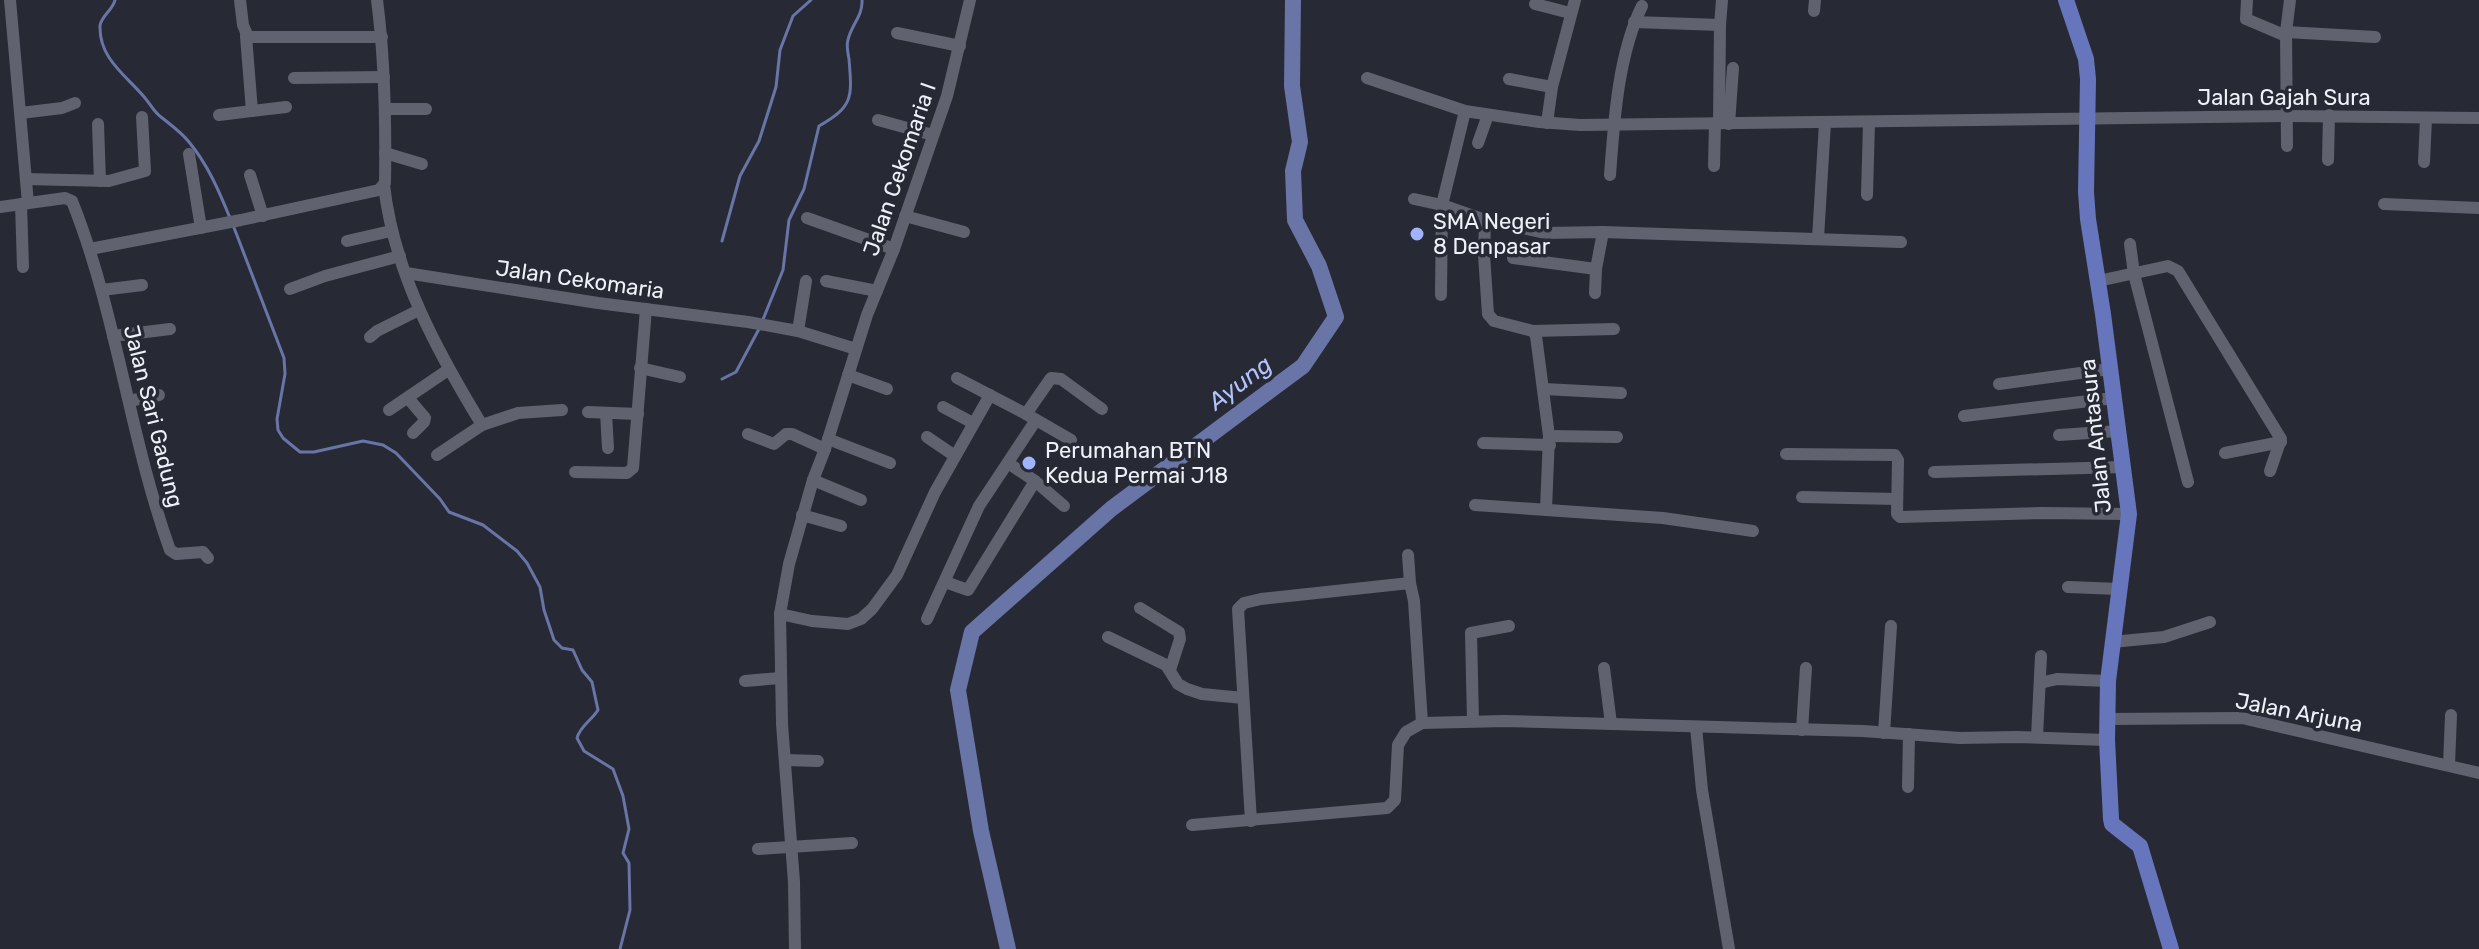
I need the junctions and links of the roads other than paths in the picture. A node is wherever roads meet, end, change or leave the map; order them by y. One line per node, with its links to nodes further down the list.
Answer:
1 (10, 0): 33 (street)
2 (240, 0): 17 (street)
3 (377, 0): 18 (street)
4 (970, 0): 20 (street, Jalan Cekomaria I)
5 (1575, 0): 12 (street)
6 (1722, 0): 14 (street)
7 (2066, 0): 39 (main road, Jalan Antasura)
8 (2247, 0): 16 (street)
9 (2290, 0): 16 (street)
10 (1535, 4): 12 (street)
11 (1642, 6): 13 (street)
12 (1570, 13): 26 (street)
13 (1634, 22): 14 (street); 48 (street)
14 (1720, 25): 45 (street)
15 (897, 33): 20 (street)
16 (2286, 34): 19 (street); 37 (street)
17 (246, 36): 18 (street); 31 (street)
18 (382, 37): 22 (street)
19 (2375, 37)
20 (960, 46): 49 (street, Jalan Cekomaria I)
21 (1733, 68): 45 (street)
22 (384, 77): 23 (street); 29 (street)
23 (294, 78)
24 (1367, 78): 32 (street, Jalan Gajah Sura)
25 (1509, 79): 26 (street)
26 (1552, 87): 44 (street)
27 (75, 103): 33 (street)
28 (286, 107): 31 (street)
29 (386, 109): 30 (street); 52 (street)
30 (426, 109)
31 (252, 111): 34 (street)
32 (1465, 111): 35 (street, Jalan Gajah Sura); 67 (street)
33 (21, 113): 60 (street)
34 (219, 115)
35 (1488, 115): 44 (street, Jalan Gajah Sura); 50 (street)
36 (2329, 115): 37 (street, Jalan Gajah Sura); 41 (street, Jalan Gajah Sura); 54 (street)
37 (2287, 116): 39 (street, Jalan Gajah Sura); 51 (street)
38 (142, 117): 61 (street)
39 (2088, 118): 43 (street, Jalan Gajah Sura); 92 (main road, Jalan Antasura)
40 (2479, 118): 41 (street, Jalan Gajah Sura)
41 (2426, 119): 55 (street)
42 (878, 120): 49 (street)
43 (1869, 122): 46 (street, Jalan Gajah Sura); 63 (street)
44 (1547, 123): 48 (street, Jalan Gajah Sura)
45 (1721, 123): 46 (street, Jalan Gajah Sura); 48 (street, Jalan Gajah Sura); 57 (street)
46 (1825, 123): 78 (street)
47 (98, 124): 61 (street)
48 (1614, 124): 59 (street)
49 (933, 135): 71 (street, Jalan Cekomaria I)
50 (1478, 143)
51 (2287, 146)
52 (385, 153): 56 (street); 62 (street)
53 (189, 154): 74 (street)
54 (2328, 160)
55 (2424, 162)
56 (422, 164)
57 (1714, 166)
58 (250, 175): 70 (street)
59 (1610, 175)
60 (26, 179): 61 (street); 65 (street)
61 (100, 181)
62 (384, 185): 70 (street); 75 (street)
63 (1867, 195)
64 (1414, 199): 67 (street)
65 (25, 204): 68 (street); 82 (street, Jalan Sari Gadung); 86 (street)
66 (2384, 204): 69 (street)
67 (1442, 205): 73 (street); 98 (street)
68 (0, 207)
69 (2479, 208)
70 (263, 216): 74 (street)
71 (905, 216): 76 (street); 83 (street, Jalan Cekomaria I)
72 (807, 218): 83 (street)
73 (1485, 220): 77 (street); 104 (street)
74 (201, 228): 82 (street)
75 (391, 231): 79 (street); 84 (street)
76 (964, 232)
77 (1603, 232): 78 (street); 87 (street)
78 (1818, 238): 80 (street)
79 (347, 241)
80 (1901, 242)
81 (2130, 244): 89 (street)
82 (90, 249): 95 (street, Jalan Sari Gadung)
83 (894, 249): 96 (street, Jalan Cekomaria I)
84 (400, 256): 88 (street); 94 (street)
85 (1513, 258): 87 (street)
86 (23, 267)
87 (1596, 269): 97 (street)
88 (406, 273): 99 (street, Jalan Cekomaria); 100 (street)
89 (2134, 274): 92 (street); 142 (street); 158 (street)
90 (806, 281): 103 (street)
91 (826, 281): 96 (street)
92 (2098, 281): 109 (main road, Jalan Antasura)
93 (142, 285): 95 (street)
94 (290, 289)
95 (102, 290): 105 (street, Jalan Sari Gadung)
96 (877, 291): 107 (street, Jalan Cekomaria I)
97 (1595, 293)
98 (1441, 295)
99 (646, 309): 103 (street, Jalan Cekomaria); 108 (street)
100 (419, 310): 106 (street); 110 (street)
101 (170, 329): 105 (street)
102 (1614, 329): 104 (street)
103 (798, 331): 107 (street, Jalan Cekomaria)
104 (1533, 331): 116 (street)
105 (113, 336): 122 (street, Jalan Sari Gadung)
106 (370, 337)
107 (856, 349): 111 (street, Jalan Cekomaria I)
108 (640, 368): 112 (street); 129 (street)
109 (2110, 369): 114 (street); 121 (main road, Jalan Antasura)
110 (448, 370): 120 (street); 133 (street)
111 (848, 375): 115 (street); 144 (street, Jalan Cekomaria I)
112 (680, 377)
113 (957, 378): 119 (street)
114 (1999, 384)
115 (887, 389)
116 (1544, 389): 117 (street); 141 (street)
117 (1621, 393)
118 (159, 395): 122 (street)
119 (990, 395): 131 (street); 132 (street)
120 (408, 398): 125 (street); 135 (street)
121 (2114, 398): 130 (street); 134 (main road, Jalan Antasura)
122 (129, 401): 170 (street, Jalan Sari Gadung)
123 (943, 407): 132 (street)
124 (1102, 409): 131 (street)
125 (389, 410)
126 (562, 410): 133 (street)
127 (588, 412): 128 (street)
128 (606, 413): 129 (street); 145 (street)
129 (638, 414): 154 (street)
130 (1964, 416)
131 (1031, 417): 140 (street); 151 (street)
132 (973, 423): 149 (street)
133 (482, 425): 148 (street)
134 (2118, 431): 137 (street); 152 (main road, Jalan Antasura)
135 (413, 433)
136 (748, 434): 144 (street)
137 (2059, 435)
138 (927, 437): 149 (street)
139 (1617, 437): 141 (street)
140 (1071, 440)
141 (1549, 440): 143 (street); 164 (street)
142 (2281, 442): 146 (street); 153 (street)
143 (1483, 443)
144 (827, 444): 150 (street); 156 (street, Jalan Cekomaria I)
145 (608, 448)
146 (2225, 453)
147 (1786, 454): 160 (street)
148 (437, 455)
149 (955, 456): 176 (street)
150 (890, 463)
151 (1008, 463): 157 (street); 171 (street)
152 (2122, 467): 155 (street); 165 (main road, Jalan Antasura)
153 (2270, 471)
154 (575, 472)
155 (1934, 472)
156 (813, 480): 161 (street); 166 (street, Jalan Cekomaria I)
157 (1035, 481): 163 (street); 171 (street)
158 (2188, 482)
159 (1802, 497): 160 (street)
160 (1897, 499): 165 (street)
161 (861, 500)
162 (1475, 505): 164 (street)
163 (1064, 506)
164 (1546, 509): 168 (street)
165 (2129, 514): 174 (main road, Jalan Antasura)
166 (802, 515): 167 (street); 176 (street, Jalan Cekomaria I)
167 (841, 526)
168 (1753, 531)
169 (1408, 555): 172 (street)
170 (208, 558)
171 (945, 582): 177 (street)
172 (1410, 583): 191 (street); 195 (street)
173 (2068, 587): 174 (street)
174 (2119, 589): 182 (main road, Jalan Antasura)
175 (1140, 608): 186 (street)
176 (780, 614): 187 (street, Jalan Cekomaria I)
177 (927, 619)
178 (2210, 622): 182 (street)
179 (1509, 626): 194 (street)
180 (1891, 626): 199 (street)
181 (1108, 637): 186 (street)
182 (2112, 642): 189 (main road, Jalan Antasura)
183 (2041, 656): 190 (street)
184 (1604, 668): 196 (street)
185 (1806, 668): 198 (street)
186 (1170, 670): 191 (street)
187 (780, 678): 188 (street); 203 (street, Jalan Cekomaria I)
188 (745, 681)
189 (2108, 681): 190 (street); 193 (main road, Jalan Antasura)
190 (2040, 683): 201 (street)
191 (1243, 698): 208 (street)
192 (2451, 715): 205 (street)
193 (2108, 719): 202 (main road, Jalan Antasura); 205 (street, Jalan Arjuna)
194 (1473, 721): 195 (street); 196 (street)
195 (1422, 723): 208 (street)
196 (1611, 724): 197 (street)
197 (1696, 727): 198 (street); 215 (street)
198 (1802, 730): 199 (street)
199 (1884, 733): 200 (street)
200 (1909, 734): 201 (street); 207 (street)
201 (2037, 737): 202 (street)
202 (2107, 740): 216 (main road, Jalan Antasura)
203 (785, 760): 204 (street); 211 (street, Jalan Cekomaria I)
204 (818, 761)
205 (2449, 765): 206 (street, Jalan Arjuna)
206 (2479, 773)
207 (1908, 787)
208 (1251, 821): 209 (street)
209 (1192, 825)
210 (852, 843): 211 (street)
211 (791, 846): 212 (street); 214 (street, Jalan Cekomaria I)
212 (758, 849)
213 (786, 949): 214 (street)
214 (795, 949)
215 (1729, 949)
216 (2171, 949)

